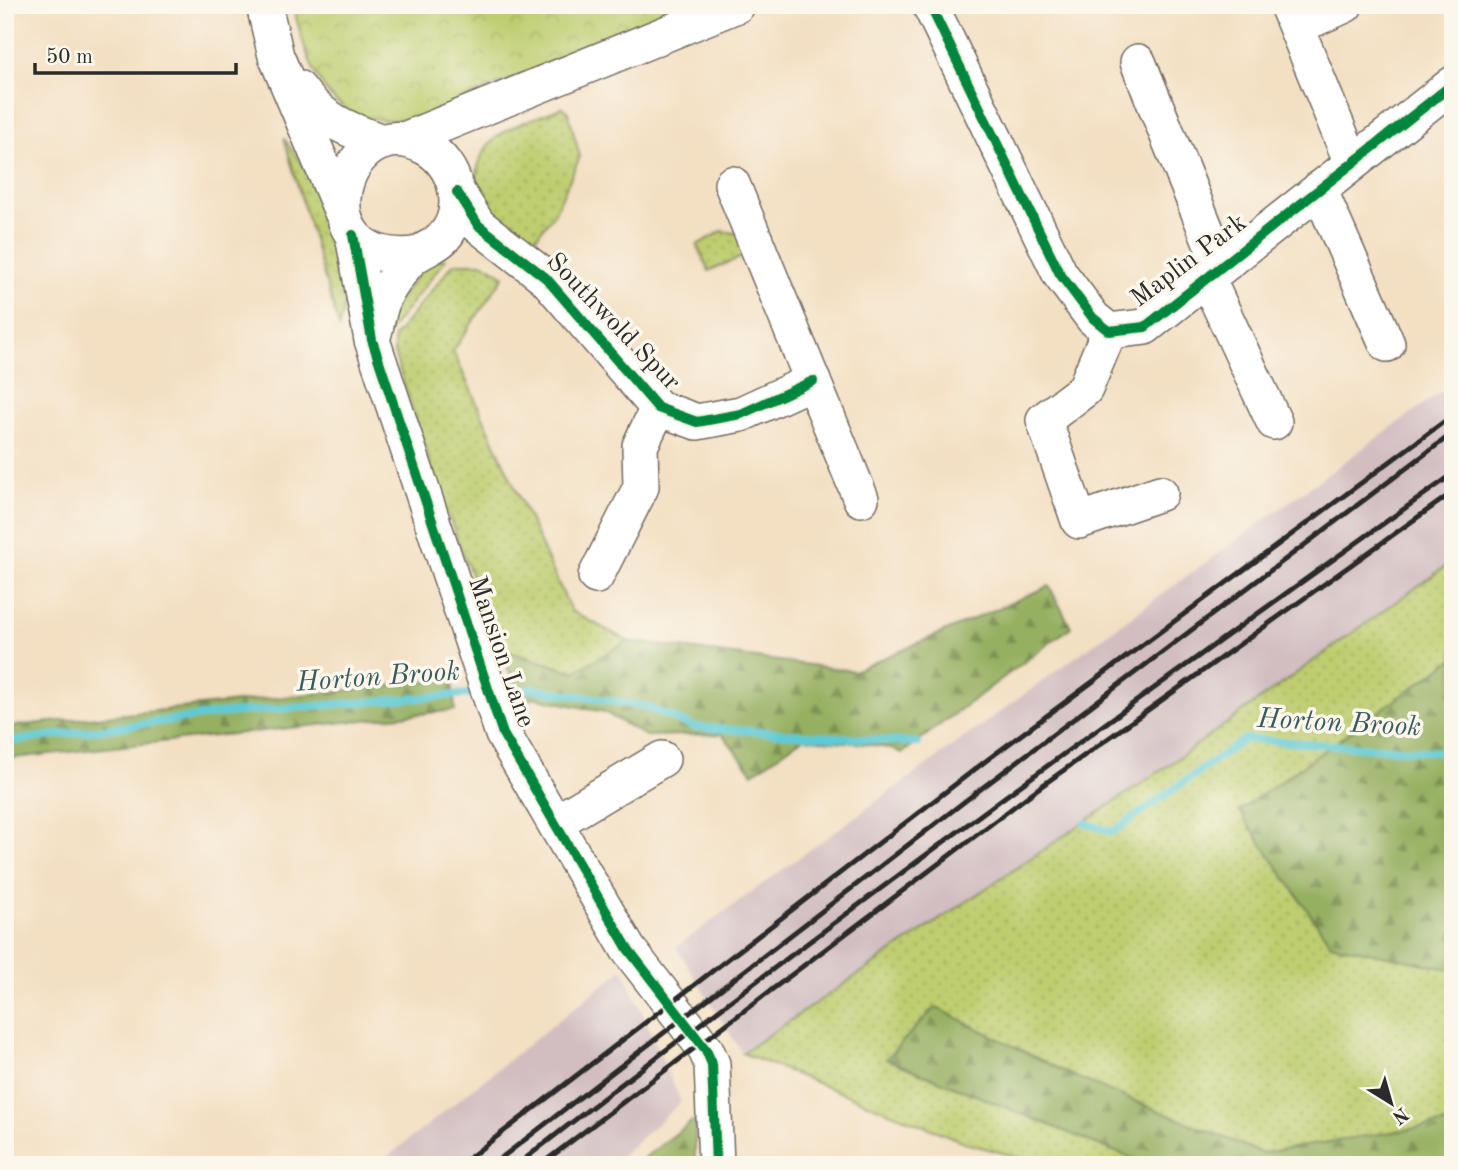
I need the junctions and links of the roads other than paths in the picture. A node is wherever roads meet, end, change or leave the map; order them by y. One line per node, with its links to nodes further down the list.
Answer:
1 (264, 5): 6 (street)
2 (737, 5): 9 (street, Mansion Lane)
3 (930, 5): 20 (street, Maplin Park)
4 (1345, 5): 5 (street)
5 (1291, 16): 11 (street)
6 (276, 56): 10 (street); 15 (street)
7 (1138, 62): 19 (street)
8 (1453, 84): 11 (street, Maplin Park)
9 (495, 104): 10 (street, Mansion Lane); 12 (street)
10 (393, 141): 12 (street); 15 (street, Mansion Lane)
11 (1352, 163): 14 (street, Maplin Park)
12 (454, 182): 16 (street); 17 (street, Southwold Spur)
13 (732, 184): 23 (street)
14 (1319, 189): 19 (street, Maplin Park); 22 (street)
15 (347, 223): 18 (street); 21 (street, Mansion Lane)
16 (444, 236): 17 (street); 18 (street)
17 (502, 246): 24 (street, Southwold Spur)
18 (415, 255): 21 (street)
19 (1214, 273): 20 (street, Maplin Park); 25 (street)
20 (1109, 331): 26 (street)
21 (372, 340): 30 (street, Mansion Lane)
22 (1387, 344)
23 (813, 381): 24 (street, Southwold Spur); 27 (street)
24 (658, 408): 28 (street)
25 (1274, 422)
26 (1160, 493)
27 (862, 499)
28 (596, 576)
29 (662, 759): 30 (street)
30 (555, 823): 31 (street, Mansion Lane)
31 (716, 1165)

